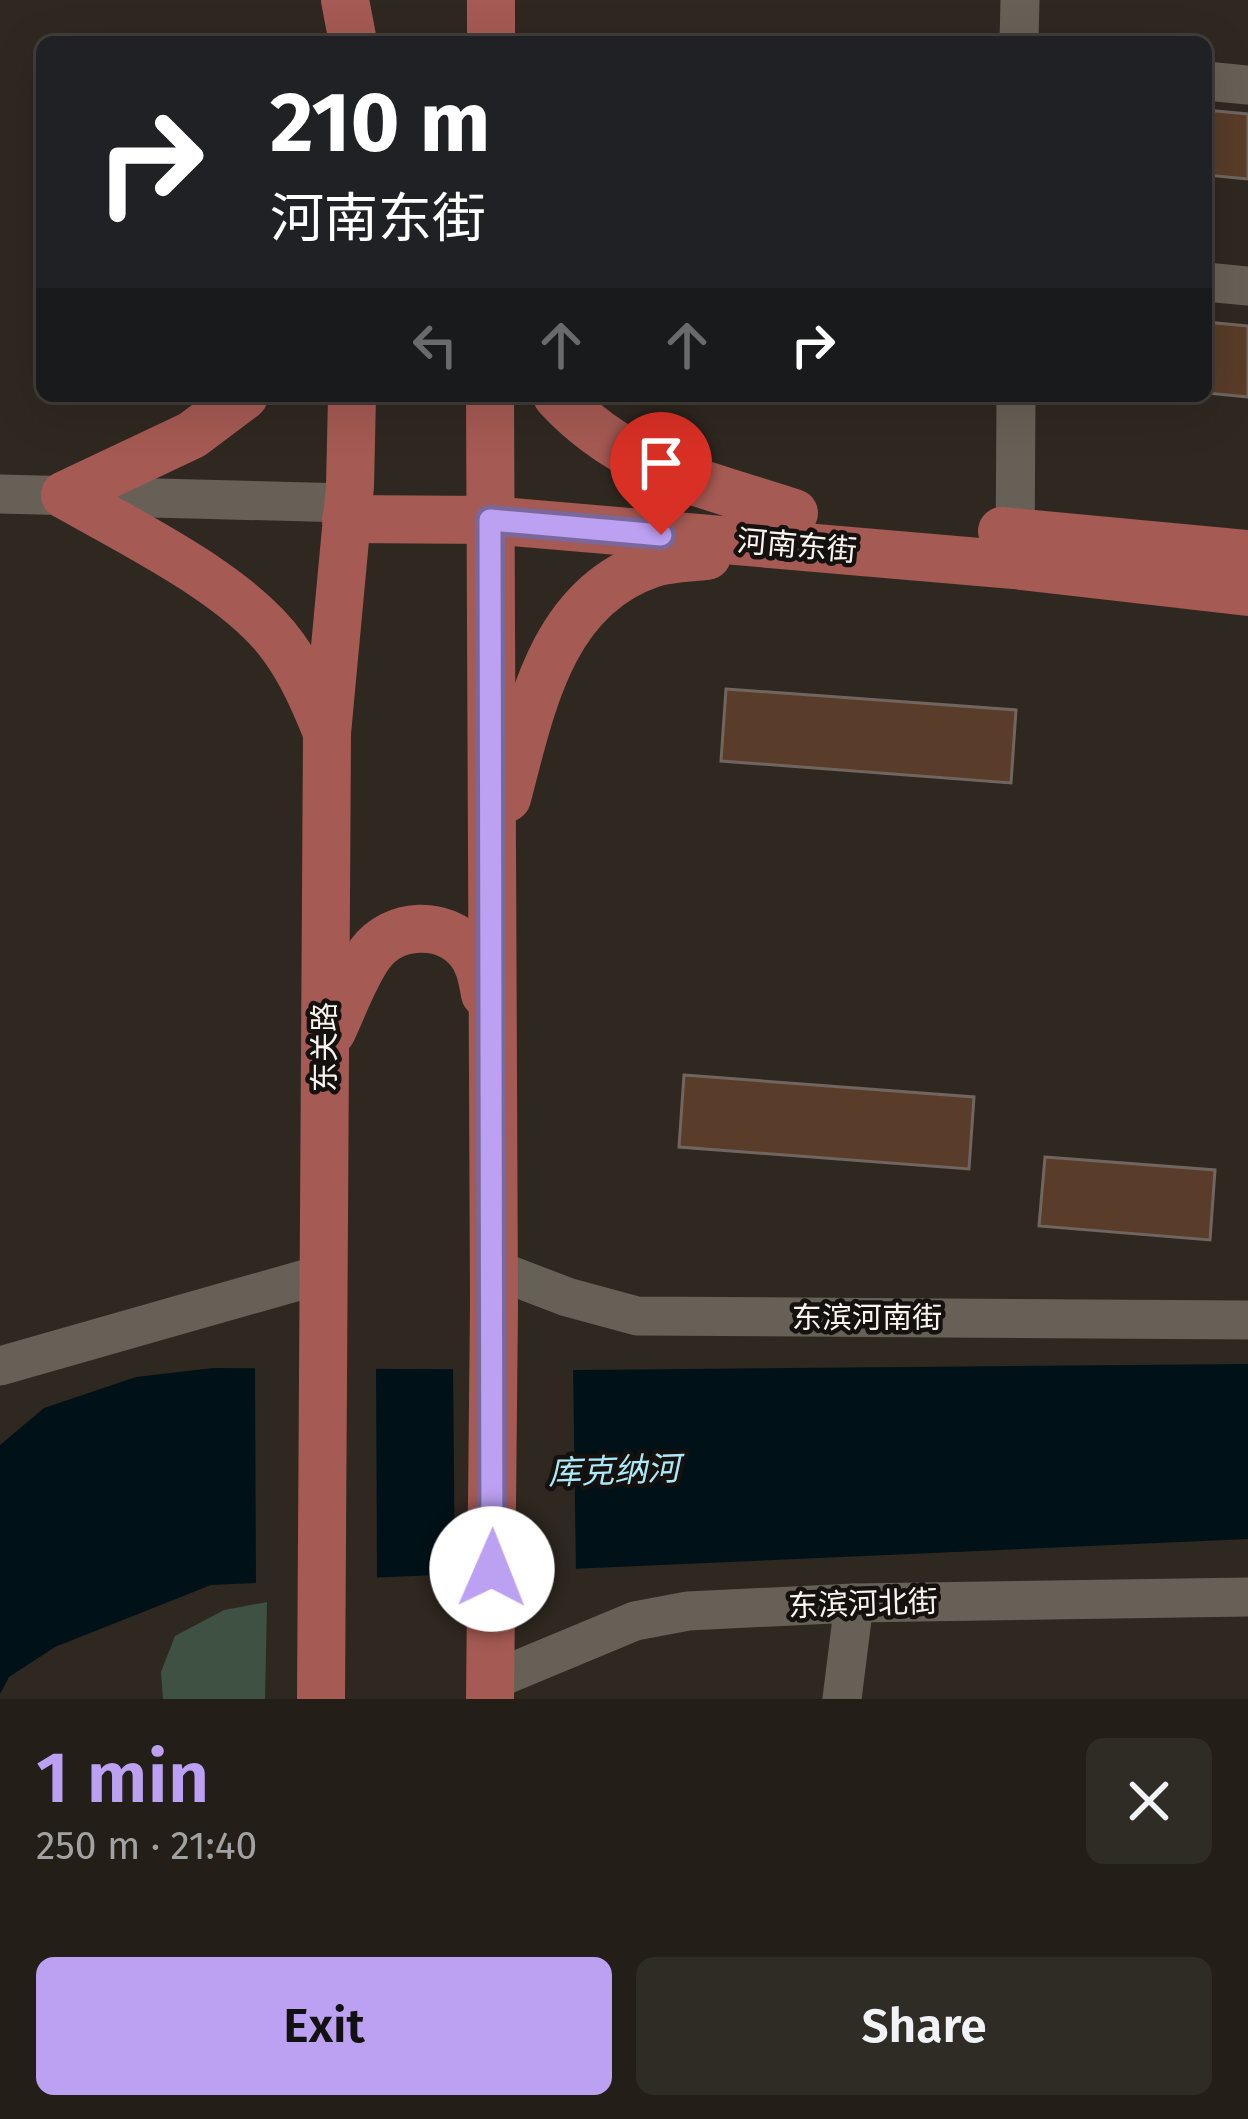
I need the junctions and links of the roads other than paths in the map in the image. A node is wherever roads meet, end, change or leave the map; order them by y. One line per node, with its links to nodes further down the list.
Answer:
1 (344, 0): 3 (main road)
2 (1020, 0): 4 (street)
3 (347, 36)
4 (1019, 36)
5 (1212, 82): 6 (street)
6 (1248, 85)
7 (1212, 283): 8 (street)
8 (1248, 286)
9 (236, 402): 15 (main road)
10 (352, 402): 16 (main road, 东关路)
11 (490, 402): 17 (main road)
12 (563, 402): 18 (main road)
13 (1016, 402): 19 (street)
14 (0, 494): 15 (street)
15 (65, 495): 16 (street); 22 (main road)
16 (348, 503): 17 (main road, 河南东街); 22 (main road, 东关路)
17 (490, 503): 18 (main road, 河南东街); 23 (main road)
18 (791, 529): 19 (main road, 河南东街); 23 (main road)
19 (1016, 549): 20 (main road, 河南东街); 21 (main road, 河南东街)
20 (1248, 554)
21 (1248, 592)
22 (327, 733): 25 (main road, 东关路)
23 (492, 854): 24 (main road)
24 (493, 1028): 25 (main road); 27 (main road)
25 (325, 1046): 26 (main road, 东关路)
26 (323, 1274): 29 (street); 33 (main road, 东关路)
27 (494, 1288): 28 (street, 东滨河南街); 32 (main road)
28 (1248, 1320)
29 (0, 1366)
30 (1248, 1597): 31 (street, 东滨河北街)
31 (854, 1603): 32 (street, 东滨河北街); 34 (street)
32 (491, 1679)
33 (321, 1699)
34 (842, 1699)

